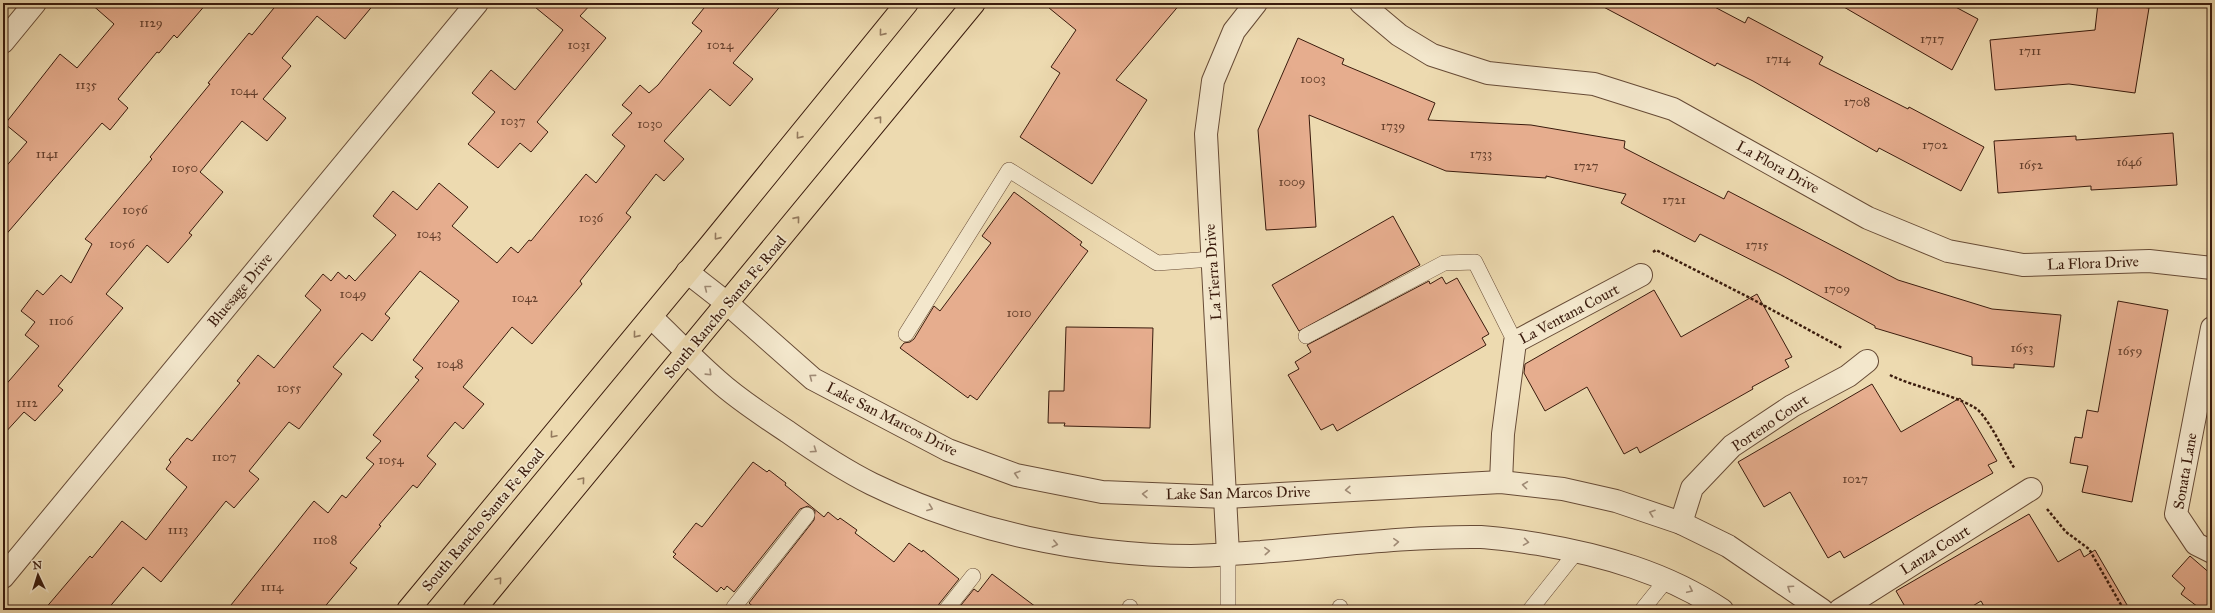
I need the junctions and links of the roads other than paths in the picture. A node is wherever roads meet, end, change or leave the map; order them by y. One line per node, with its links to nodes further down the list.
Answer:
1 (35, 3): 7 (street)
2 (477, 3): 29 (street, Bluesage Drive)
3 (907, 3): 10 (main road, South Rancho Santa Fe Road, one-way to 10)
4 (974, 3): 12 (main road, South Rancho Santa Fe Road, one-way to 4)
5 (1256, 3): 8 (street, La Tierra Drive)
6 (1361, 3): 9 (street, La Flora Drive)
7 (3, 42)
8 (1212, 259): 15 (lane); 22 (street, La Tierra Drive)
9 (2212, 268)
10 (687, 272): 12 (street, Lake San Marcos Drive, one-way to 10); 13 (main road, South Rancho Santa Fe Road)
11 (1641, 275): 17 (street, La Ventana Court)
12 (728, 304): 18 (main road, South Rancho Santa Fe Road); 22 (street, Lake San Marcos Drive, one-way to 12)
13 (651, 317): 18 (street); 31 (main road, South Rancho Santa Fe Road, one-way to 31)
14 (2212, 328): 26 (street, Sonata Lane)
15 (906, 334)
16 (1306, 336): 17 (lane)
17 (1514, 342): 20 (street, La Ventana Court)
18 (687, 352): 27 (street, one-way to 27); 32 (main road, South Rancho Santa Fe Road, one-way to 18)
19 (1867, 361): 24 (street, Porteno Court)
20 (1501, 482): 22 (street, Lake San Marcos Drive, one-way to 22); 24 (street, Lake San Marcos Drive, one-way to 20)
21 (2030, 489): 40 (street, Lanza Court)
22 (1226, 497): 27 (street, La Tierra Drive)
23 (807, 515): 33 (lane)
24 (1681, 523): 39 (street, Lake San Marcos Drive, one-way to 24)
25 (1577, 551): 27 (street, one-way to 25); 30 (street); 36 (lane)
26 (2212, 552)
27 (1228, 554): 35 (lane)
28 (973, 576): 34 (lane)
29 (3, 577)
30 (1666, 579): 37 (lane); 38 (street, one-way to 38)
31 (408, 610)
32 (474, 610)
33 (735, 610)
34 (946, 610)
35 (1228, 610)
36 (1530, 610)
37 (1642, 610)
38 (1722, 610)
39 (1822, 610)
40 (1840, 610)

